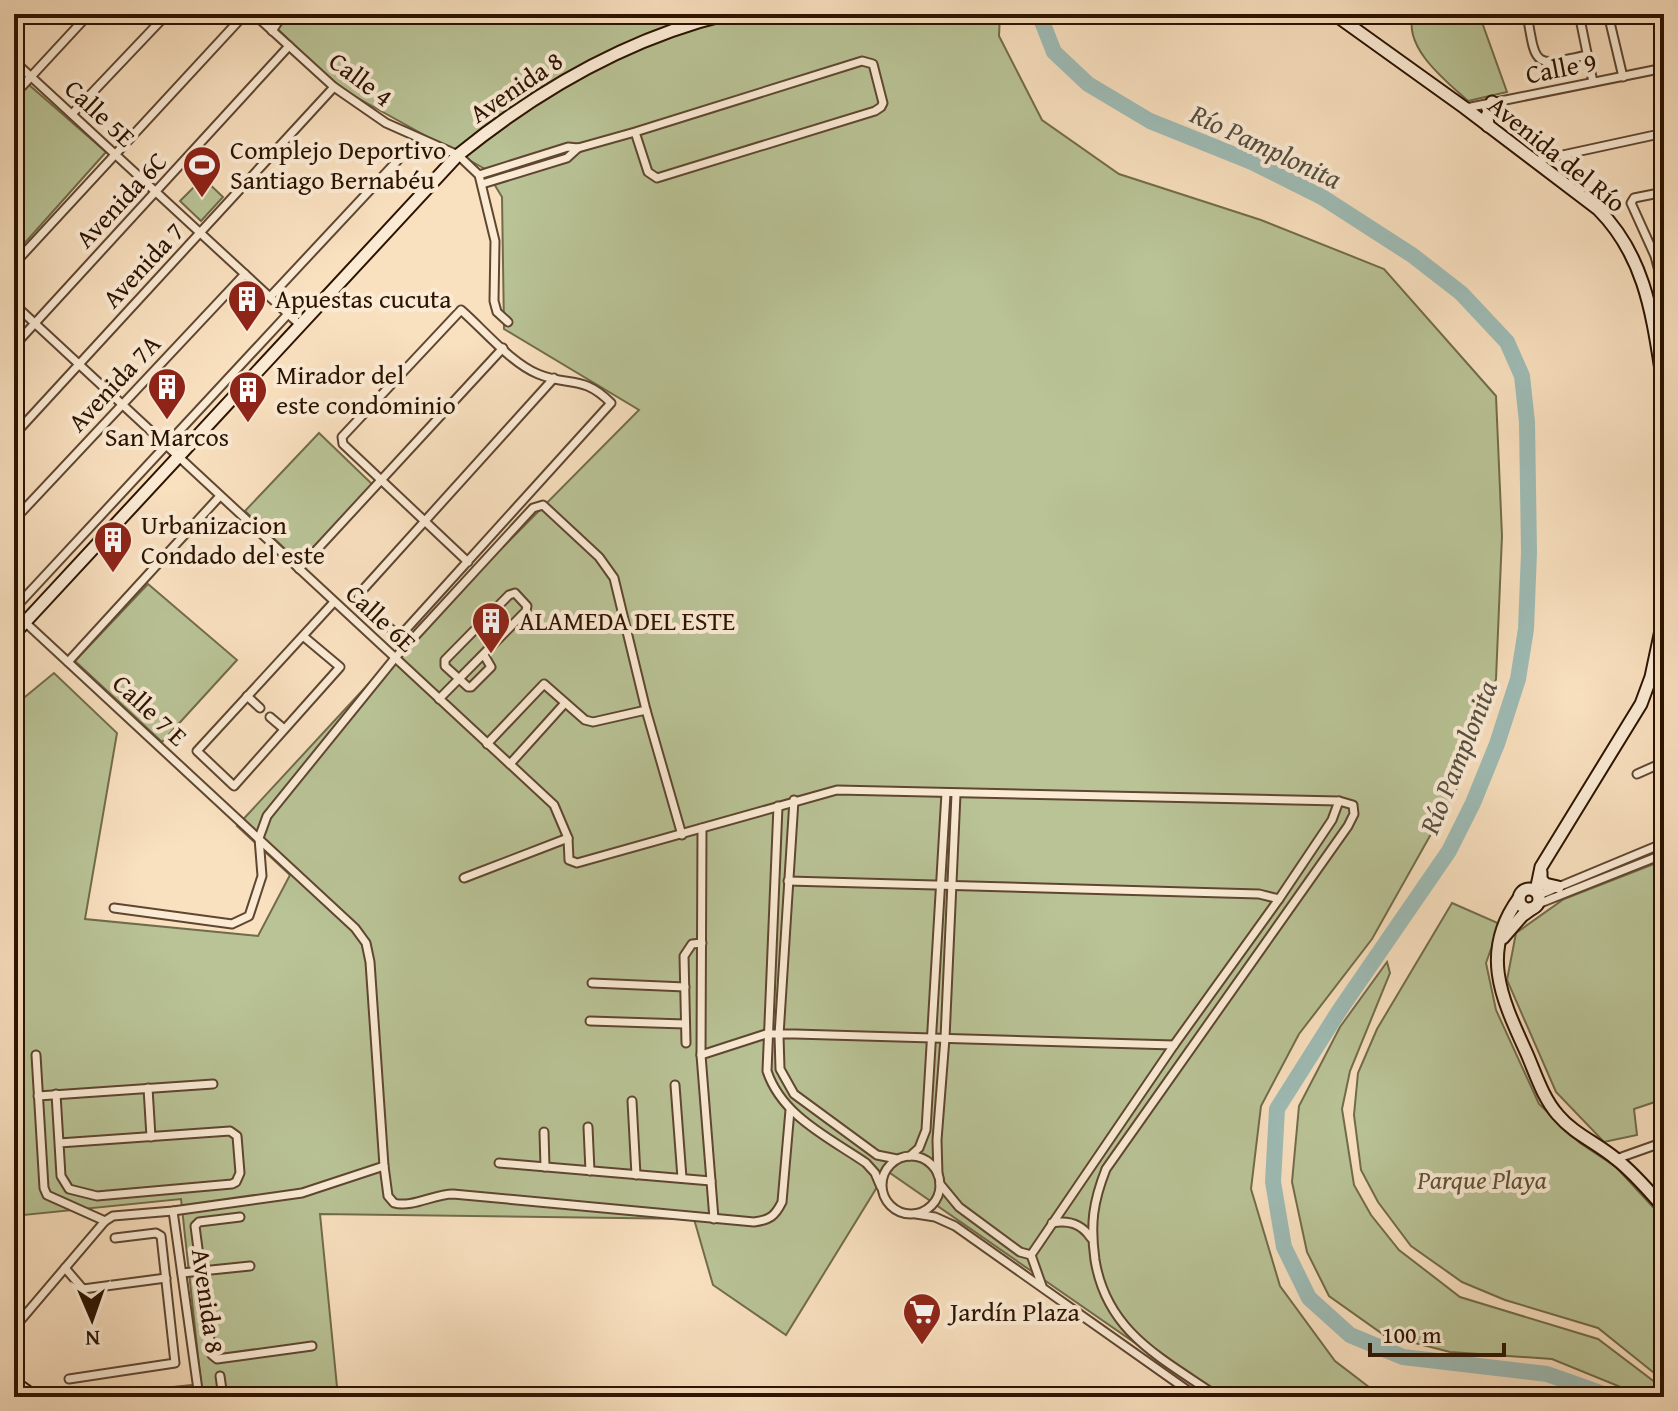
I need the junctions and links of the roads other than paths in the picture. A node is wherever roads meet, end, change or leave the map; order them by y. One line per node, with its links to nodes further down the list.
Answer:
1 (89, 14): 18 (street)
2 (167, 14): 25 (street)
3 (245, 14): 29 (street)
4 (254, 14): 12 (street, Calle 4)
5 (283, 14): 12 (street)
6 (728, 14): 30 (main road, Avenida 8)
7 (1334, 14): 24 (main road, Avenida del Río)
8 (1527, 14): 15 (street)
9 (1579, 14): 15 (street)
10 (1608, 14): 19 (street)
11 (1660, 14): 13 (street)
12 (272, 31): 14 (street, Calle 4)
13 (1664, 32)
14 (289, 46): 21 (street, Calle 4); 34 (street, Avenida 6C)
15 (1587, 55): 20 (street)
16 (14, 61): 18 (street, Calle 5E)
17 (1664, 68): 19 (street, Calle 9)
18 (31, 77): 22 (street); 25 (street, Calle 5E)
19 (1623, 77): 20 (street, Calle 9)
20 (1593, 82): 23 (street, Calle 9)
21 (334, 87): 30 (street, Calle 4); 36 (street, Avenida 7)
22 (14, 95)
23 (1492, 102): 24 (street, Calle 9); 26 (main road)
24 (1465, 108): 26 (main road, Avenida del Río)
25 (72, 114): 29 (street, Calle 5E)
26 (1488, 126): 32 (main road, Avenida del Río)
27 (635, 132): 27 (street); 33 (street)
28 (1664, 133): 32 (street)
29 (115, 154): 34 (street, Calle 5E); 38 (street)
30 (458, 155): 33 (street, Calle 4); 46 (main road, Avenida 8)
31 (398, 160): 41 (street)
32 (1533, 161): 53 (main road, Avenida del Río)
33 (481, 180): 44 (street)
34 (156, 192): 36 (street, Calle 5E); 45 (street, Avenida 6C)
35 (1664, 192): 37 (street)
36 (200, 233): 39 (street, Calle 5E); 49 (street, Avenida 7)
37 (1660, 255): 40 (street)
38 (14, 264)
39 (245, 274): 41 (street, Calle 5E); 54 (street, Avenida 7A)
40 (1664, 290)
41 (270, 297): 43 (street, Calle 5E)
42 (14, 304): 45 (street, Calle 6E)
43 (288, 314): 46 (street, Calle 5E); 50 (street)
44 (508, 322)
45 (34, 324): 47 (street, Avenida 6C); 49 (street, Calle 6E)
46 (299, 324): 52 (main road, Avenida 8)
47 (14, 346)
48 (503, 348): 51 (street); 58 (street); 58 (street)
49 (79, 365): 54 (street, Calle 6E); 55 (street, Avenida 7)
50 (236, 370): 52 (street); 56 (street)
51 (554, 378): 61 (street); 62 (street)
52 (248, 380): 57 (main road, Avenida 8)
53 (1664, 389)
54 (121, 404): 56 (street, Calle 6E); 60 (street, Avenida 7A)
55 (14, 435)
56 (166, 446): 57 (street, Calle 6E); 65 (street)
57 (178, 457): 59 (street, Calle 6E); 67 (main road, Avenida 8)
58 (381, 479): 61 (street); 63 (street)
59 (220, 496): 63 (street, Calle 6E); 72 (street)
60 (14, 520)
61 (425, 520): 62 (street); 62 (street)
62 (468, 562)
63 (299, 569): 64 (street, Calle 6E)
64 (334, 602): 69 (street); 71 (street, Calle 6E)
65 (14, 610): 67 (street, Calle 7 E)
66 (1664, 616): 96 (main road)
67 (25, 622): 68 (main road, Avenida 8); 72 (street, Calle 7 E)
68 (14, 634)
69 (303, 636): 74 (street); 80 (street)
70 (484, 655): 73 (street); 73 (street); 73 (street)
71 (395, 658): 75 (street, Calle 6E); 78 (street); 92 (street)
72 (68, 662): 92 (street, Calle 7 E)
73 (460, 680): 75 (street)
74 (247, 696): 77 (street); 80 (street)
75 (439, 699): 81 (street, Calle 6E)
76 (565, 703): 78 (street); 81 (street); 83 (street)
77 (260, 708)
78 (646, 710): 91 (street)
79 (270, 717): 80 (street)
80 (284, 729)
81 (487, 744): 83 (street, Calle 6E)
82 (1664, 762): 84 (street)
83 (510, 764): 93 (street, Calle 6E)
84 (1637, 774)
85 (946, 793): 86 (street); 87 (street); 99 (street)
86 (956, 794): 88 (street); 100 (street)
87 (794, 800): 89 (street); 98 (street)
88 (1339, 801): 103 (street); 154 (street)
89 (778, 806): 90 (street); 112 (street)
90 (702, 828): 91 (street); 106 (street)
91 (682, 835): 93 (street, Calle 6E)
92 (259, 838): 105 (street); 138 (street, Calle 7 E)
93 (568, 838): 97 (street)
94 (1664, 843): 101 (street)
95 (1664, 854): 104 (street)
96 (1541, 867): 101 (main road); 102 (main road); 104 (main road)
97 (464, 878)
98 (788, 881): 99 (street); 113 (street)
99 (941, 885): 100 (street); 114 (street)
100 (952, 885): 103 (street); 115 (street)
101 (1558, 887): 104 (street)
102 (1521, 895): 104 (main road); 104 (main road); 107 (main road)
103 (1279, 899): 117 (street)
104 (1537, 902): 107 (main road)
105 (114, 908)
106 (702, 943): 109 (street); 119 (street)
107 (1499, 945): 136 (main road)
108 (592, 983): 109 (street)
109 (685, 987): 111 (street)
110 (590, 1021): 111 (street)
111 (685, 1024): 116 (street)
112 (766, 1034): 113 (street); 119 (street); 126 (street)
113 (779, 1035): 114 (street); 135 (street)
114 (932, 1038): 115 (street); 134 (street)
115 (945, 1038): 117 (street); 143 (street)
116 (686, 1043)
117 (1174, 1045): 152 (street)
118 (36, 1055): 124 (street)
119 (701, 1055): 144 (street)
120 (213, 1084): 122 (street)
121 (675, 1085): 142 (street)
122 (148, 1088): 123 (street); 130 (street)
123 (56, 1094): 124 (street); 133 (street)
124 (38, 1096): 151 (street)
125 (632, 1101): 141 (street)
126 (790, 1110): 127 (street); 131 (street)
127 (807, 1123): 131 (street); 145 (street)
128 (588, 1127): 140 (street)
129 (544, 1132): 139 (street)
130 (151, 1137): 133 (street); 133 (street)
131 (788, 1137): 150 (street)
132 (1664, 1142): 136 (street)
133 (59, 1143)
134 (910, 1156): 135 (street); 143 (street)
135 (897, 1159): 145 (street)
136 (1616, 1159): 146 (main road)
137 (499, 1163): 139 (street)
138 (384, 1166): 147 (street); 150 (street)
139 (545, 1167): 140 (street)
140 (590, 1171): 141 (street)
141 (636, 1175): 142 (street)
142 (682, 1178): 144 (street)
143 (939, 1180): 148 (street); 155 (street)
144 (711, 1181): 150 (street)
145 (881, 1187): 148 (street)
146 (1664, 1208)
147 (173, 1211): 151 (street); 159 (street, Avenida 8)
148 (916, 1214): 161 (street)
149 (240, 1217): 158 (street)
150 (714, 1219)
151 (105, 1221): 157 (street)
152 (1052, 1223): 154 (street); 155 (street)
153 (115, 1238): 160 (street)
154 (1092, 1240): 171 (street)
155 (1031, 1255): 161 (street)
156 (250, 1266): 158 (street)
157 (65, 1268): 160 (street); 162 (street)
158 (201, 1270): 159 (street); 163 (street)
159 (182, 1273): 168 (street, Avenida 8)
160 (166, 1278): 165 (street)
161 (1042, 1286): 170 (street)
162 (14, 1328)
163 (312, 1346)
164 (220, 1376): 169 (street)
165 (69, 1379)
166 (14, 1384): 167 (highway)
167 (32, 1397)
168 (199, 1397)
169 (223, 1397)
170 (1197, 1397)
171 (1218, 1397)

